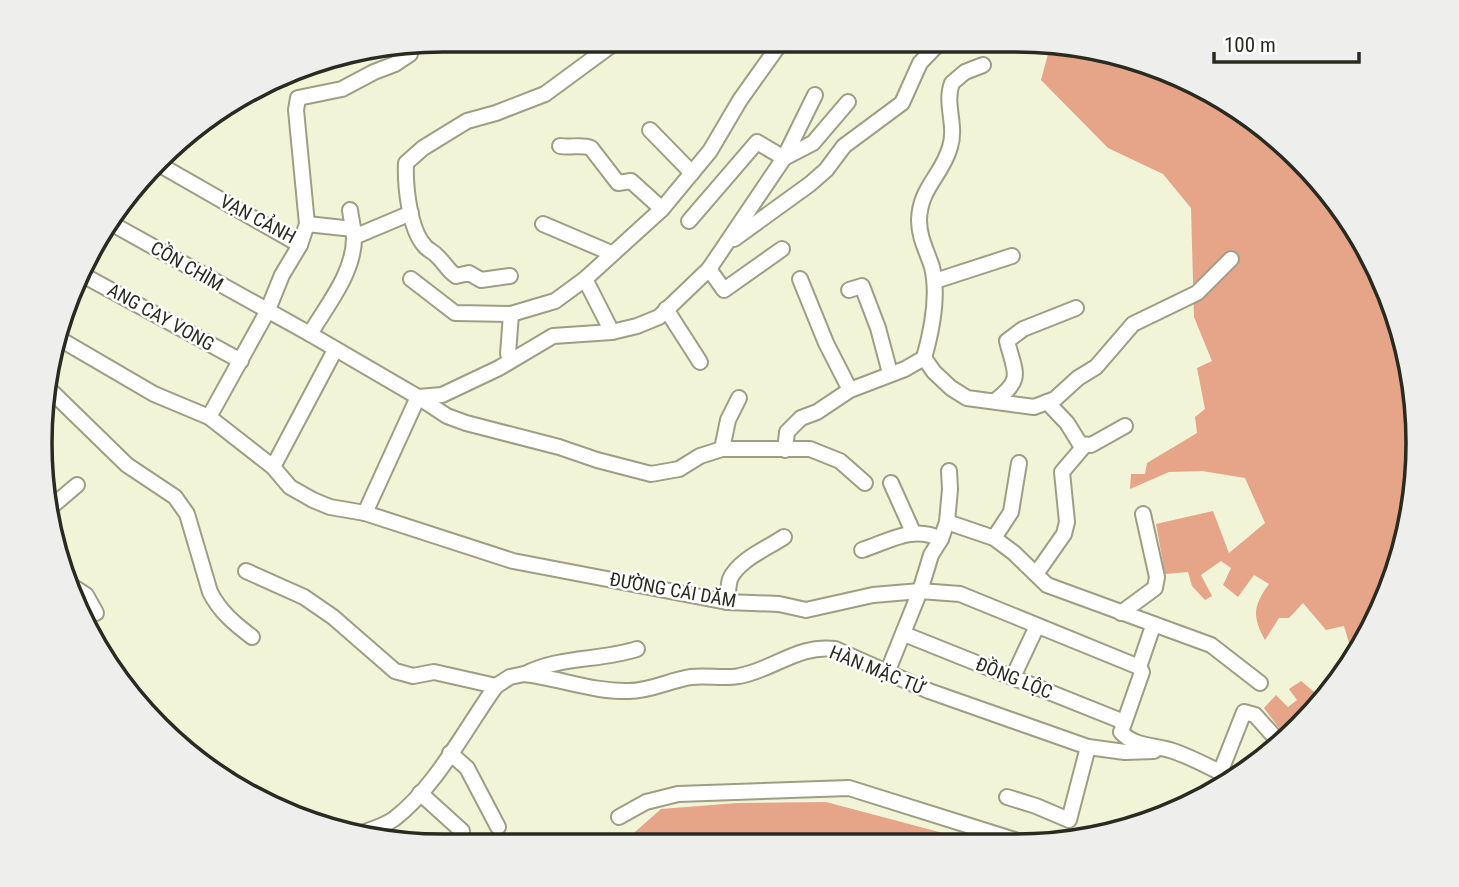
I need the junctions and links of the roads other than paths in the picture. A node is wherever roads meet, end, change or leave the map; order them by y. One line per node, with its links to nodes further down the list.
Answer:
1 (601, 52): 15 (street)
2 (774, 52): 12 (street)
3 (930, 52): 22 (street)
4 (410, 54): 17 (street)
5 (983, 65): 33 (street)
6 (815, 95): 10 (street)
7 (848, 102): 10 (street)
8 (650, 130): 12 (street)
9 (560, 146): 13 (street)
10 (784, 158): 16 (street); 22 (street)
11 (166, 168): 21 (street, VẠN CẢNH)
12 (692, 173): 13 (street)
13 (662, 209): 24 (street)
14 (350, 210): 20 (street)
15 (411, 213): 20 (street); 28 (street)
16 (689, 221)
17 (307, 224): 20 (street, VẠN CẢNH); 21 (street, VẠN CẢNH)
18 (543, 224): 24 (street)
19 (117, 227): 37 (street, CỒN CHÌM)
20 (353, 233): 40 (street)
21 (300, 245): 37 (street)
22 (724, 246): 27 (street)
23 (782, 249): 27 (street)
24 (611, 253): 31 (street)
25 (1012, 256): 33 (street)
26 (1231, 259): 53 (street)
27 (709, 268): 36 (street)
28 (510, 276)
29 (90, 278): 45 (street, ANG CAY VONG)
30 (411, 279): 38 (street)
31 (585, 279): 38 (street); 39 (street)
32 (800, 279): 48 (street)
33 (935, 281): 43 (street)
34 (849, 290): 47 (street)
35 (1076, 308): 52 (street)
36 (666, 309): 39 (street); 46 (street)
37 (267, 312): 40 (street, CỒN CHÌM); 45 (street)
38 (511, 314): 44 (street)
39 (612, 331): 44 (street)
40 (310, 334): 42 (street, CỒN CHÌM)
41 (66, 343): 54 (street, ĐƯỜNG CÁI DĂM)
42 (335, 350): 50 (street, CỒN CHÌM); 60 (street)
43 (924, 358): 47 (street); 52 (street)
44 (513, 359): 50 (street)
45 (240, 361): 54 (street)
46 (700, 362)
47 (890, 373): 48 (street)
48 (850, 390): 58 (street)
49 (56, 396): 84 (street)
50 (418, 397): 57 (street, CỒN CHÌM); 66 (street)
51 (739, 398): 57 (street)
52 (995, 401): 53 (street)
53 (1047, 402): 56 (street)
54 (209, 417): 60 (street, ĐƯỜNG CÁI DĂM)
55 (1125, 426): 56 (street)
56 (1085, 445): 75 (street)
57 (722, 449): 58 (street)
58 (785, 450): 62 (street)
59 (1019, 463): 71 (street)
60 (273, 467): 66 (street, ĐƯỜNG CÁI DĂM)
61 (949, 471): 68 (street)
62 (865, 483)
63 (891, 483): 69 (street)
64 (77, 485): 65 (street)
65 (57, 502)
66 (365, 513): 78 (street, ĐƯỜNG CÁI DĂM)
67 (1143, 514): 80 (street)
68 (947, 522): 71 (street); 72 (street)
69 (913, 532): 72 (street); 73 (street)
70 (784, 537): 78 (street)
71 (994, 538): 75 (street)
72 (941, 539): 76 (street)
73 (862, 550)
74 (246, 570): 91 (street)
75 (1035, 573): 80 (street)
76 (920, 591): 78 (street, ĐƯỜNG CÁI DĂM); 81 (street, ĐƯỜNG CÁI DĂM); 83 (street)
77 (82, 592): 79 (street)
78 (727, 602)
79 (96, 613)
80 (1122, 613): 82 (street)
81 (1037, 626): 86 (street, ĐƯỜNG CÁI DĂM); 89 (street)
82 (1153, 626): 86 (street); 90 (street)
83 (904, 634): 87 (street); 89 (street, ĐỒNG LỘC)
84 (252, 637)
85 (637, 649): 88 (street)
86 (1139, 667): 92 (street)
87 (887, 673): 88 (street, HÀN MẶC TỬ); 94 (street, HÀN MẶC TỬ)
88 (524, 674): 91 (street)
89 (1013, 677): 92 (street, ĐỒNG LỘC)
90 (1260, 684)
91 (496, 686): 96 (street)
92 (1124, 722): 95 (street)
93 (1274, 736): 97 (street)
94 (1088, 747): 95 (street, HÀN MẶC TỬ); 100 (street)
95 (1172, 751): 97 (street)
96 (450, 753): 99 (street); 102 (street)
97 (1220, 773): 98 (street)
98 (1224, 774)
99 (420, 793): 103 (street); 104 (street)
100 (1007, 797)
101 (619, 817): 105 (street)
102 (498, 827)
103 (374, 828)
104 (462, 831)
105 (996, 834)

